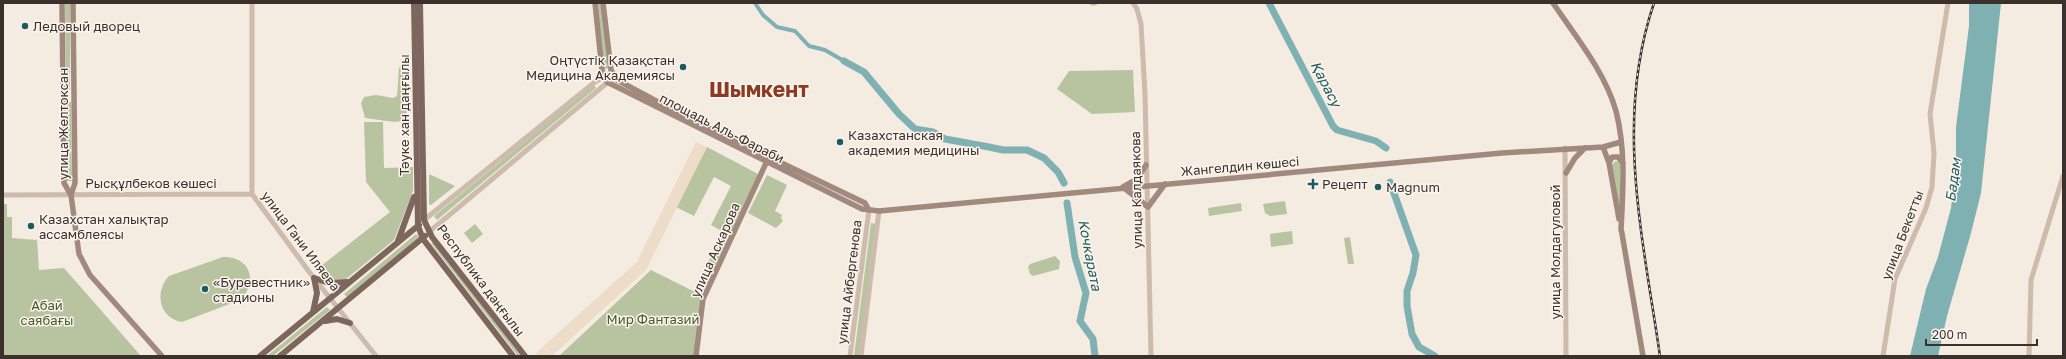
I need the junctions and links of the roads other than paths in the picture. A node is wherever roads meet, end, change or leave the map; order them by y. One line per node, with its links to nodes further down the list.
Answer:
1 (62, 3): 14 (main road, улица Желтоксан)
2 (73, 3): 15 (main road, улица Желтоксан)
3 (252, 3): 30 (street, улица Гани Иляева)
4 (414, 3): 29 (main road, Тәуке хан даңғылы)
5 (420, 3): 36 (main road, Тәуке хан даңғылы)
6 (595, 3): 12 (main road)
7 (604, 3): 11 (main road)
8 (1133, 3): 23 (street, улица Калдаякова)
9 (1553, 3): 16 (main road)
10 (1948, 3): 63 (street, улица Бекетты)
11 (612, 75): 12 (street); 13 (street); 20 (main road, площадь Аль-Фараби)
12 (604, 76): 13 (main road); 36 (street)
13 (607, 82): 20 (main road, площадь Аль-Фараби); 39 (street)
14 (63, 96): 15 (main road); 32 (main road, улица Желтоксан)
15 (74, 96): 32 (main road, улица Желтоксан)
16 (1621, 142): 19 (main road, Жангелдин көшесі); 22 (main road)
17 (1565, 148): 18 (main road, Жангелдин көшесі); 24 (street, улица Молдагуловой); 26 (main road, Жангелдин көшесі)
18 (1585, 148): 19 (main road, Жангелдин көшесі); 24 (main road)
19 (1603, 148): 21 (main road)
20 (768, 160): 34 (main road, площадь Аль-Фараби); 56 (main road, улица Аскарова)
21 (1609, 163): 22 (main road); 38 (main road)
22 (1623, 163): 38 (main road)
23 (1146, 165): 27 (street, улица Калдаякова); 28 (main road)
24 (1566, 173): 60 (street, улица Молдагуловой)
25 (2063, 176): 64 (street)
26 (1165, 184): 27 (main road, Жангелдин көшесі); 33 (main road)
27 (1148, 186): 28 (main road, Жангелдин көшесі); 33 (street, улица Калдаякова)
28 (1123, 187): 33 (main road); 35 (main road, Жангелдин көшесі)
29 (416, 190): 37 (main road, Тәуке хан даңғылы); 41 (main road)
30 (252, 194): 32 (street, Рысқұлбеков көшесі); 42 (street, улица Гани Иляева)
31 (3, 195): 32 (street, Рысқұлбеков көшесі)
32 (71, 195): 50 (main road)
33 (1148, 207): 59 (street, улица Калдаякова)
34 (869, 210): 35 (main road); 57 (street, улица Айбергенова)
35 (879, 210): 58 (street, улица Айбергенова)
36 (424, 217): 37 (main road); 39 (main road, Республика даңғылы)
37 (418, 226): 40 (main road, Республика даңғылы); 41 (main road)
38 (1621, 230): 49 (main road)
39 (429, 232): 40 (main road); 55 (main road, Республика даңғылы)
40 (422, 239): 45 (main road); 54 (main road, Республика даңғылы)
41 (397, 243): 43 (main road)
42 (314, 278): 43 (main road); 44 (street, улица Гани Иляева); 46 (main road)
43 (349, 282): 44 (main road)
44 (330, 298): 45 (street, улица Гани Иляева); 46 (main road)
45 (339, 308): 47 (main road); 48 (street, улица Гани Иляева)
46 (313, 312): 51 (main road)
47 (321, 322): 48 (main road); 52 (main road)
48 (350, 323): 53 (street, улица Гани Иляева)
49 (1637, 323): 61 (main road); 62 (main road)
50 (162, 356)
51 (260, 356)
52 (280, 356)
53 (376, 356)
54 (513, 356)
55 (525, 356)
56 (696, 356)
57 (850, 356)
58 (861, 356)
59 (1151, 356)
60 (1566, 356)
61 (1639, 356)
62 (1643, 356)
63 (1882, 356)
64 (2029, 356)

